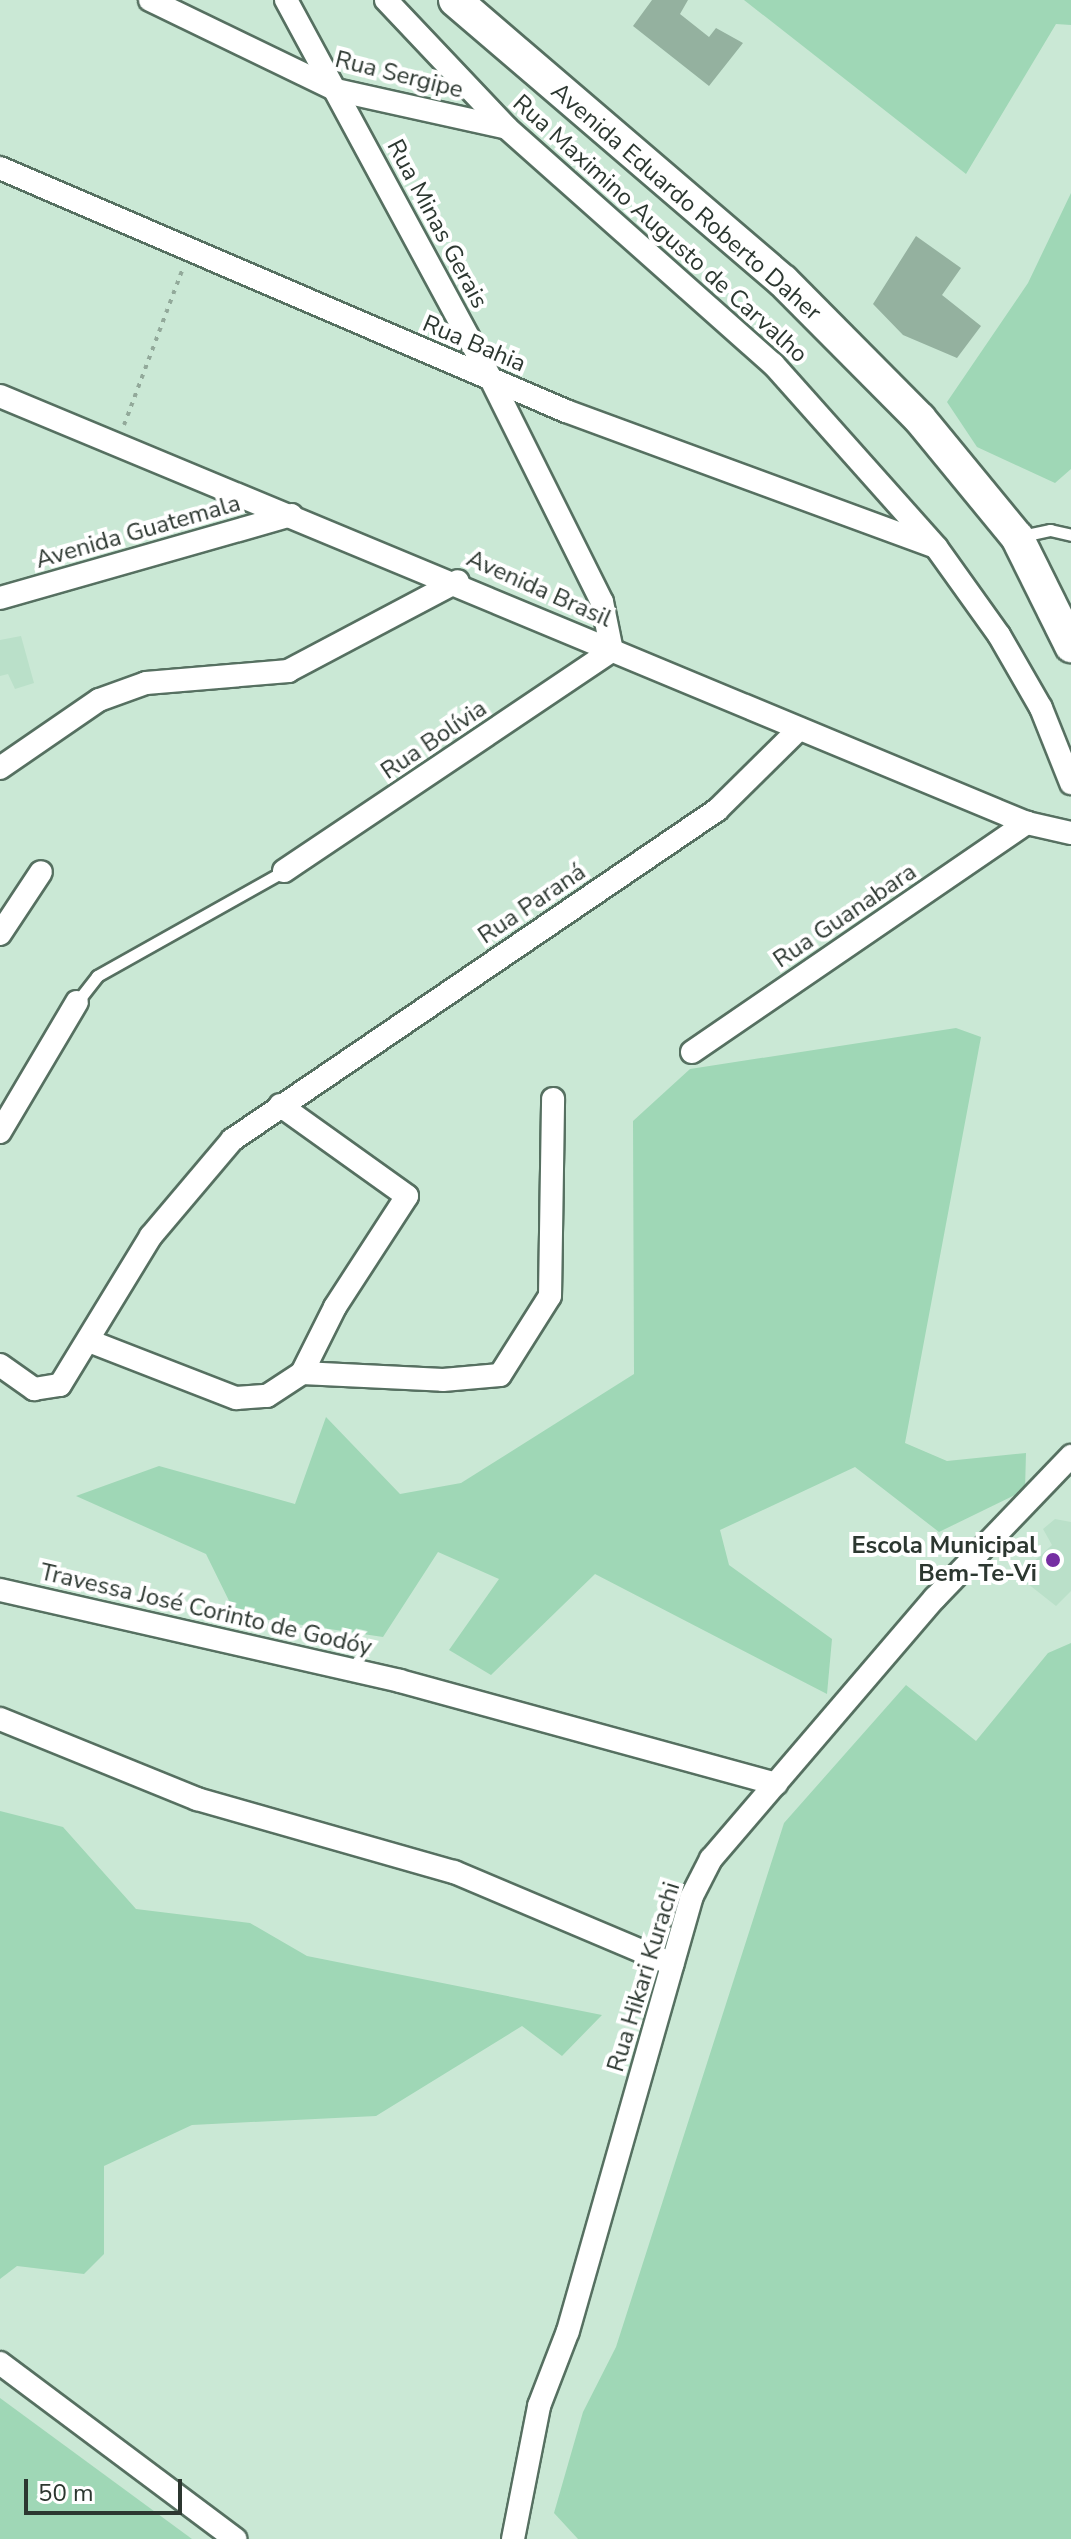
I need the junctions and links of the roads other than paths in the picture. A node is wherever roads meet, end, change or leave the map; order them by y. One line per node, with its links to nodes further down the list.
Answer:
1 (150, 0): 5 (street, Rua Sergipe)
2 (286, 0): 5 (street, Rua Minas Gerais)
3 (386, 0): 6 (street, Rua Maximino Augusto de Carvalho)
4 (455, 0): 12 (main road, Avenida Eduardo Roberto Daher)
5 (336, 90): 6 (street, Rua Sergipe); 8 (street, Rua Minas Gerais)
6 (507, 128): 13 (street, Rua Maximino Augusto de Carvalho)
7 (0, 168): 8 (street, Rua Bahia)
8 (491, 379): 13 (street, Rua Bahia); 17 (street, Rua Minas Gerais)
9 (0, 396): 10 (street, Avenida Brasil)
10 (291, 515): 14 (street, Avenida Brasil); 15 (street, Avenida Guatemala)
11 (1071, 535): 12 (lane)
12 (1017, 537): 16 (main road, Avenida Eduardo Roberto Daher)
13 (936, 547): 20 (street, Rua Maximino Augusto de Carvalho)
14 (458, 581): 17 (street, Avenida Brasil); 19 (street)
15 (0, 598)
16 (1071, 646)
17 (612, 651): 18 (street, Avenida Brasil); 23 (street, Rua Bolívia)
18 (799, 729): 21 (street, Avenida Brasil); 29 (street, Rua Paraná)
19 (0, 768)
20 (1071, 783)
21 (1027, 823): 22 (street, Avenida Brasil); 27 (street, Rua Guanabara)
22 (1066, 836)
23 (284, 871): 26 (lane)
24 (41, 872): 25 (street)
25 (0, 934)
26 (77, 1002): 30 (street)
27 (692, 1052)
28 (553, 1099): 33 (street)
29 (280, 1105): 31 (street, Rua Paraná); 33 (street)
30 (0, 1132)
31 (89, 1341): 32 (street, Rua Paraná); 33 (street)
32 (0, 1365)
33 (302, 1373)
34 (1071, 1456): 37 (street, Rua Hikari Kurachi)
35 (0, 1590): 37 (street, Travessa José Corinto de Godóy)
36 (0, 1719): 38 (street)
37 (776, 1784): 38 (street, Rua Hikari Kurachi)
38 (672, 1964): 41 (street, Rua Hikari Kurachi)
39 (0, 2363): 40 (street)
40 (235, 2539)
41 (513, 2539)

